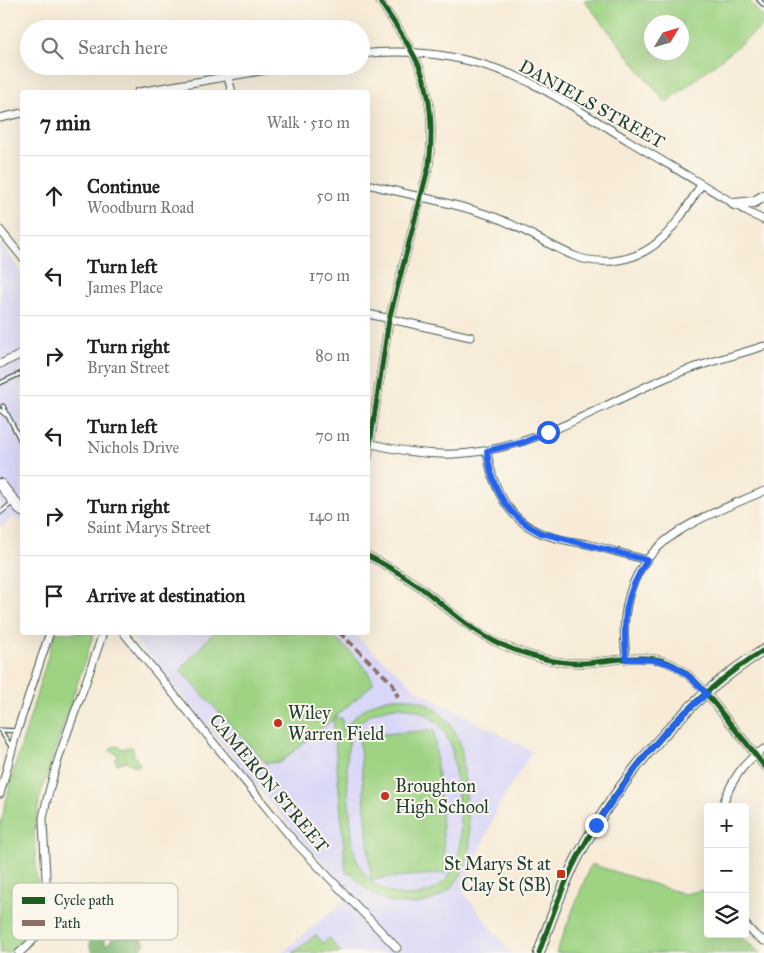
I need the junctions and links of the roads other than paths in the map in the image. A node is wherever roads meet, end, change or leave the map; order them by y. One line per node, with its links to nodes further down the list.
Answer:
1 (379, 0): 4 (street)
2 (759, 0): 3 (lane)
3 (764, 5)
4 (413, 53): 5 (street, DANIELS STREET); 13 (street, DANIELS STREET); 15 (street)
5 (370, 54)
6 (239, 75): 7 (street)
7 (228, 77): 8 (street); 9 (street)
8 (150, 90)
9 (231, 90)
10 (20, 113): 11 (street)
11 (0, 118)
12 (370, 184): 15 (street)
13 (701, 185): 15 (street); 16 (street, DANIELS STREET)
14 (764, 196): 16 (main road)
15 (420, 197): 21 (street)
16 (734, 204): 17 (street, DANIELS STREET)
17 (764, 220)
18 (0, 230): 19 (street)
19 (20, 254)
20 (370, 315): 21 (street)
21 (389, 320): 22 (street); 29 (street)
22 (471, 337)
23 (764, 346): 32 (street)
24 (20, 355): 25 (street)
25 (0, 364)
26 (20, 374): 27 (lane)
27 (0, 383)
28 (1, 408): 30 (lane)
29 (370, 431)
30 (20, 440)
31 (370, 443): 32 (street)
32 (487, 451): 39 (street)
33 (0, 484): 35 (main road)
34 (764, 491): 39 (street)
35 (14, 501): 36 (main road); 37 (lane)
36 (20, 508)
37 (0, 513)
38 (370, 557): 44 (street)
39 (647, 560): 44 (street)
40 (49, 635): 47 (street)
41 (102, 635): 54 (street)
42 (125, 635): 58 (street, CAMERON STREET)
43 (764, 650): 45 (main road)
44 (626, 659): 45 (street)
45 (707, 694): 50 (street); 60 (main road)
46 (0, 730): 47 (lane); 48 (lane)
47 (17, 730): 48 (street)
48 (12, 749): 52 (street)
49 (764, 749): 50 (street)
50 (755, 754): 51 (street); 53 (street)
51 (764, 766)
52 (0, 794)
53 (723, 803)
54 (45, 883)
55 (749, 929): 57 (street)
56 (32, 940): 59 (street)
57 (764, 941)
58 (397, 948)
59 (19, 953)
60 (539, 953)

